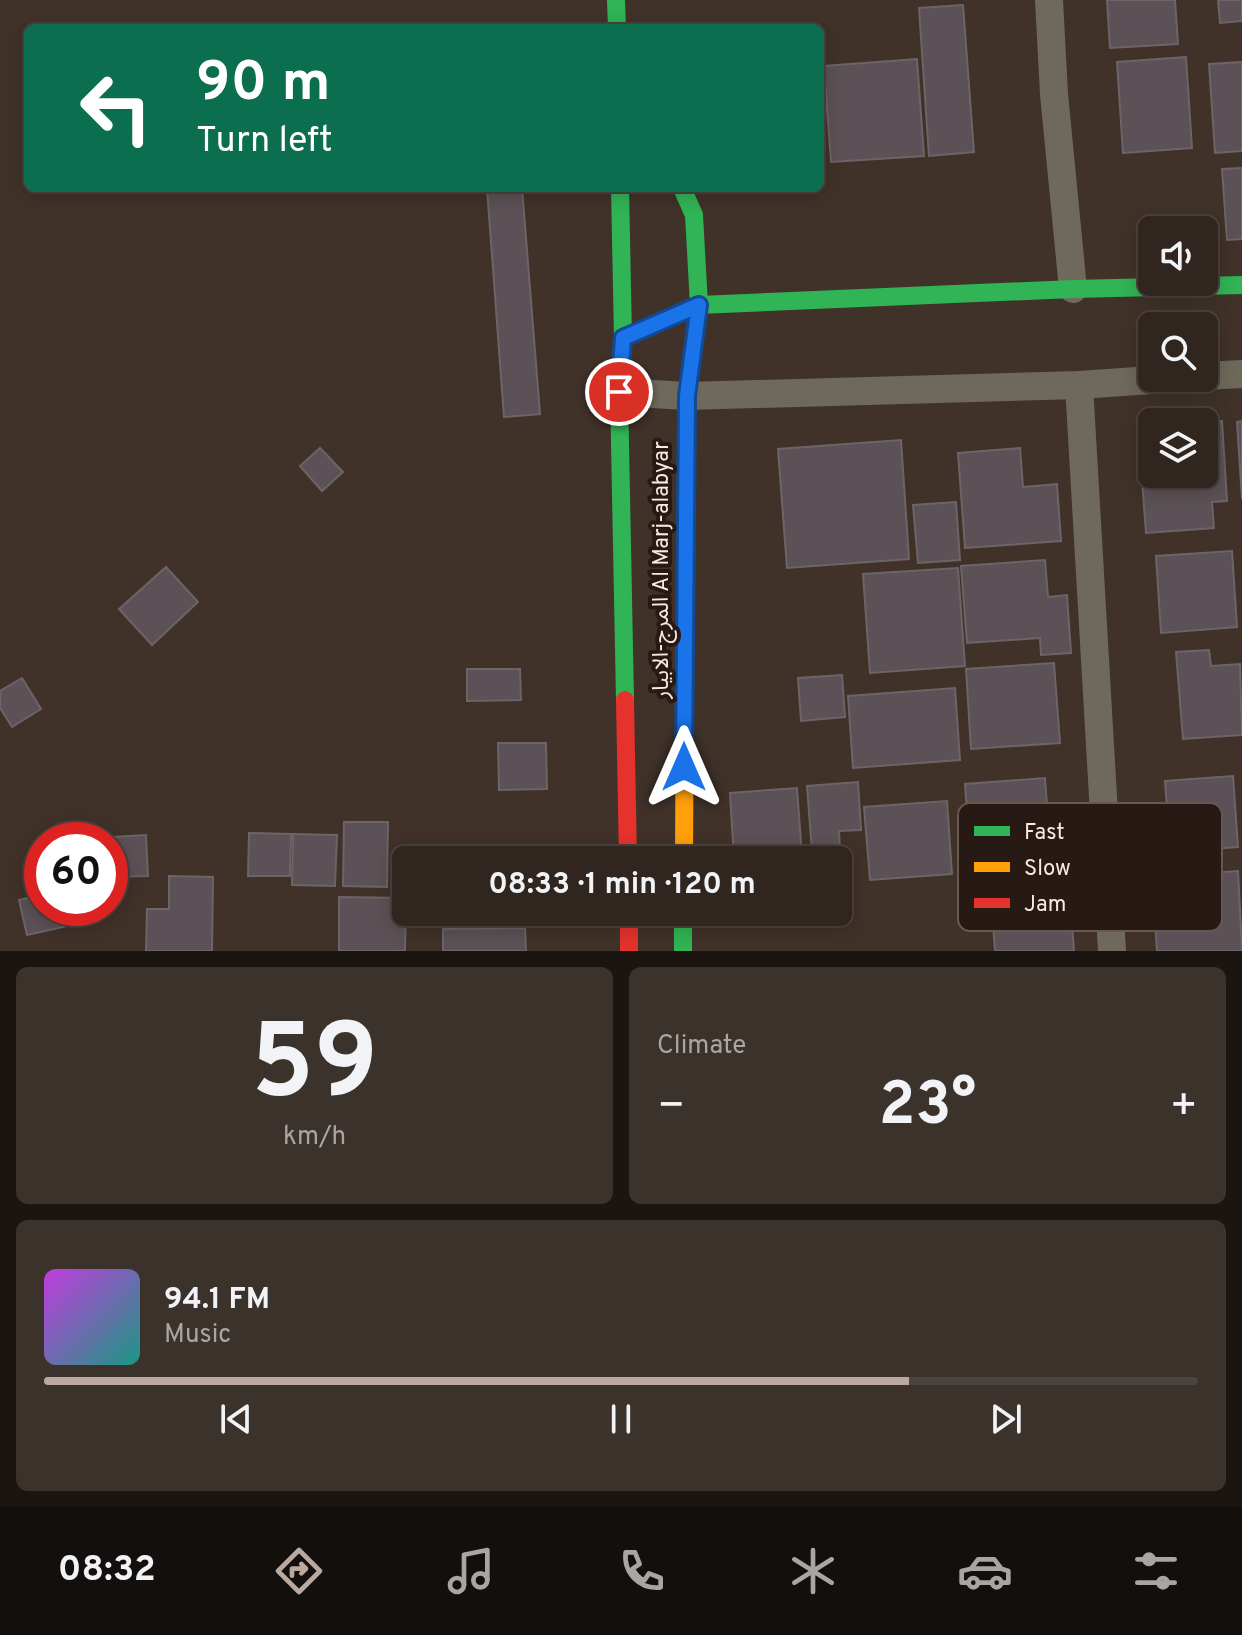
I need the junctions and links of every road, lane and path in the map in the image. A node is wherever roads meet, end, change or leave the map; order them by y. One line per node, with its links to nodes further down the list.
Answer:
1 (616, 0): 3 (main road)
2 (1049, 0): 7 (street)
3 (618, 24)
4 (620, 192): 9 (main road, المرج-الابيار Al Marj-alabyar)
5 (684, 192): 8 (main road, المرج-الابيار Al Marj-alabyar)
6 (1242, 285): 7 (main road)
7 (1073, 289): 8 (main road)
8 (699, 305): 9 (main road); 15 (main road, المرج-الابيار Al Marj-alabyar)
9 (623, 338): 14 (main road, المرج-الابيار Al Marj-alabyar)
10 (1242, 374): 11 (street)
11 (1218, 375)
12 (1138, 381): 13 (street)
13 (1079, 385): 15 (street); 16 (street)
14 (619, 392): 15 (street); 17 (main road, المرج-الابيار Al Marj-alabyar)
15 (687, 396): 18 (main road, المرج-الابيار Al Marj-alabyar)
16 (1103, 803)
17 (628, 846)
18 (684, 846)
19 (629, 926): 22 (main road)
20 (683, 926): 23 (main road)
21 (1111, 931): 24 (street)
22 (629, 951)
23 (683, 951)
24 (1112, 951)

